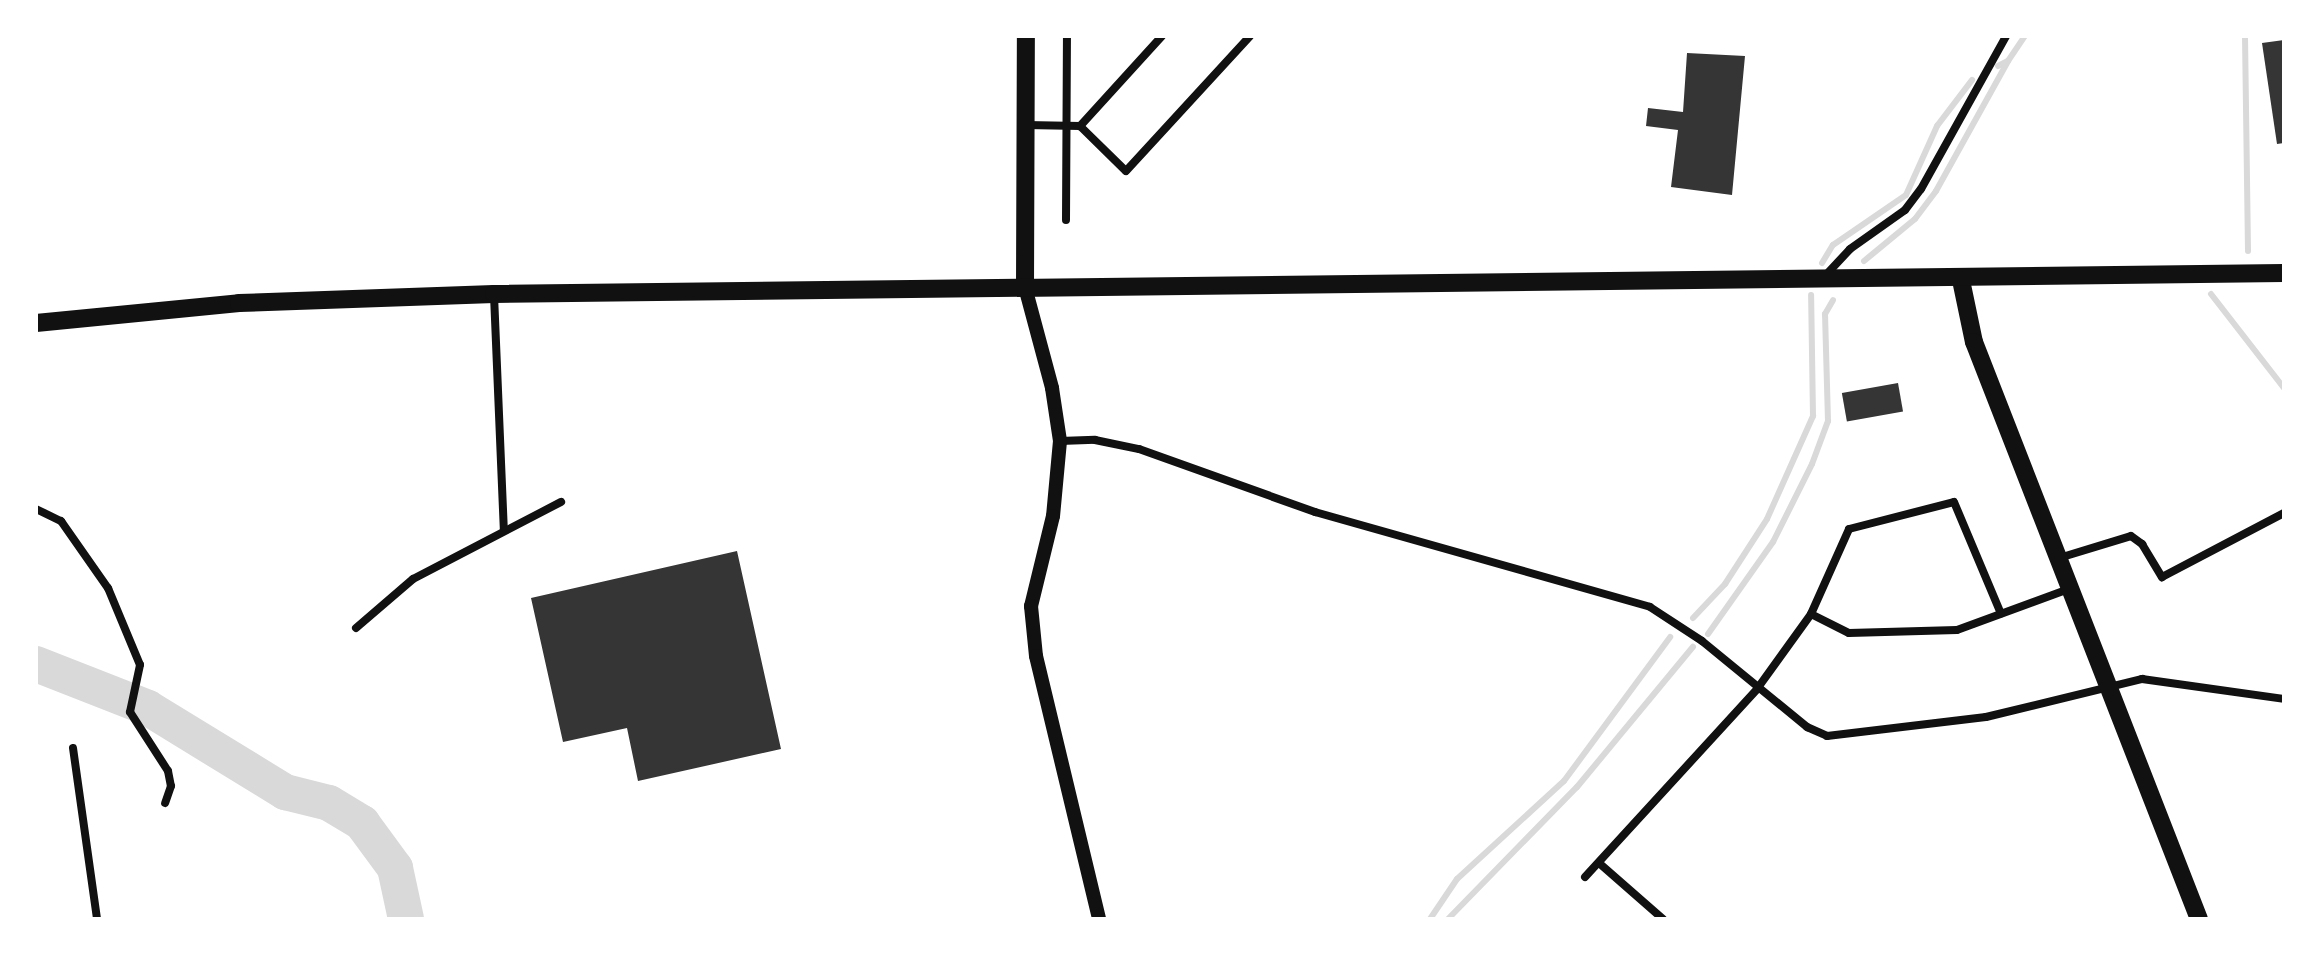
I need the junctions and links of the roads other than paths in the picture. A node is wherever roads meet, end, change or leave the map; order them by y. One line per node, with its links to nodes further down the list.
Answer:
1 (1026, 36): 6 (main road)
2 (1067, 36): 7 (street)
3 (1162, 36): 8 (street)
4 (1250, 36): 8 (street)
5 (2006, 36): 12 (street)
6 (1025, 125): 7 (street); 13 (main road)
7 (1066, 125): 8 (street); 9 (street)
8 (1080, 126)
9 (1066, 220)
10 (2284, 273): 11 (main road)
11 (1961, 280): 12 (main road); 21 (main road)
12 (1822, 281): 13 (main road)
13 (1025, 287): 14 (main road); 16 (street)
14 (494, 294): 15 (main road); 20 (street)
15 (36, 323)
16 (1060, 441): 26 (street); 34 (street)
17 (561, 502): 20 (street)
18 (36, 509): 30 (street)
19 (2284, 513): 21 (street)
20 (504, 530): 25 (street)
21 (2058, 558): 22 (main road)
22 (2070, 589): 24 (street); 27 (main road)
23 (1811, 614): 24 (street); 24 (street); 26 (street)
24 (2001, 614)
25 (356, 628)
26 (1757, 689): 27 (street); 31 (street)
27 (2108, 690): 28 (street); 36 (main road)
28 (2284, 699)
29 (73, 748): 33 (street)
30 (165, 803)
31 (1599, 863): 32 (street); 35 (street)
32 (1585, 877)
33 (97, 919)
34 (1099, 919)
35 (1663, 919)
36 (2199, 919)

